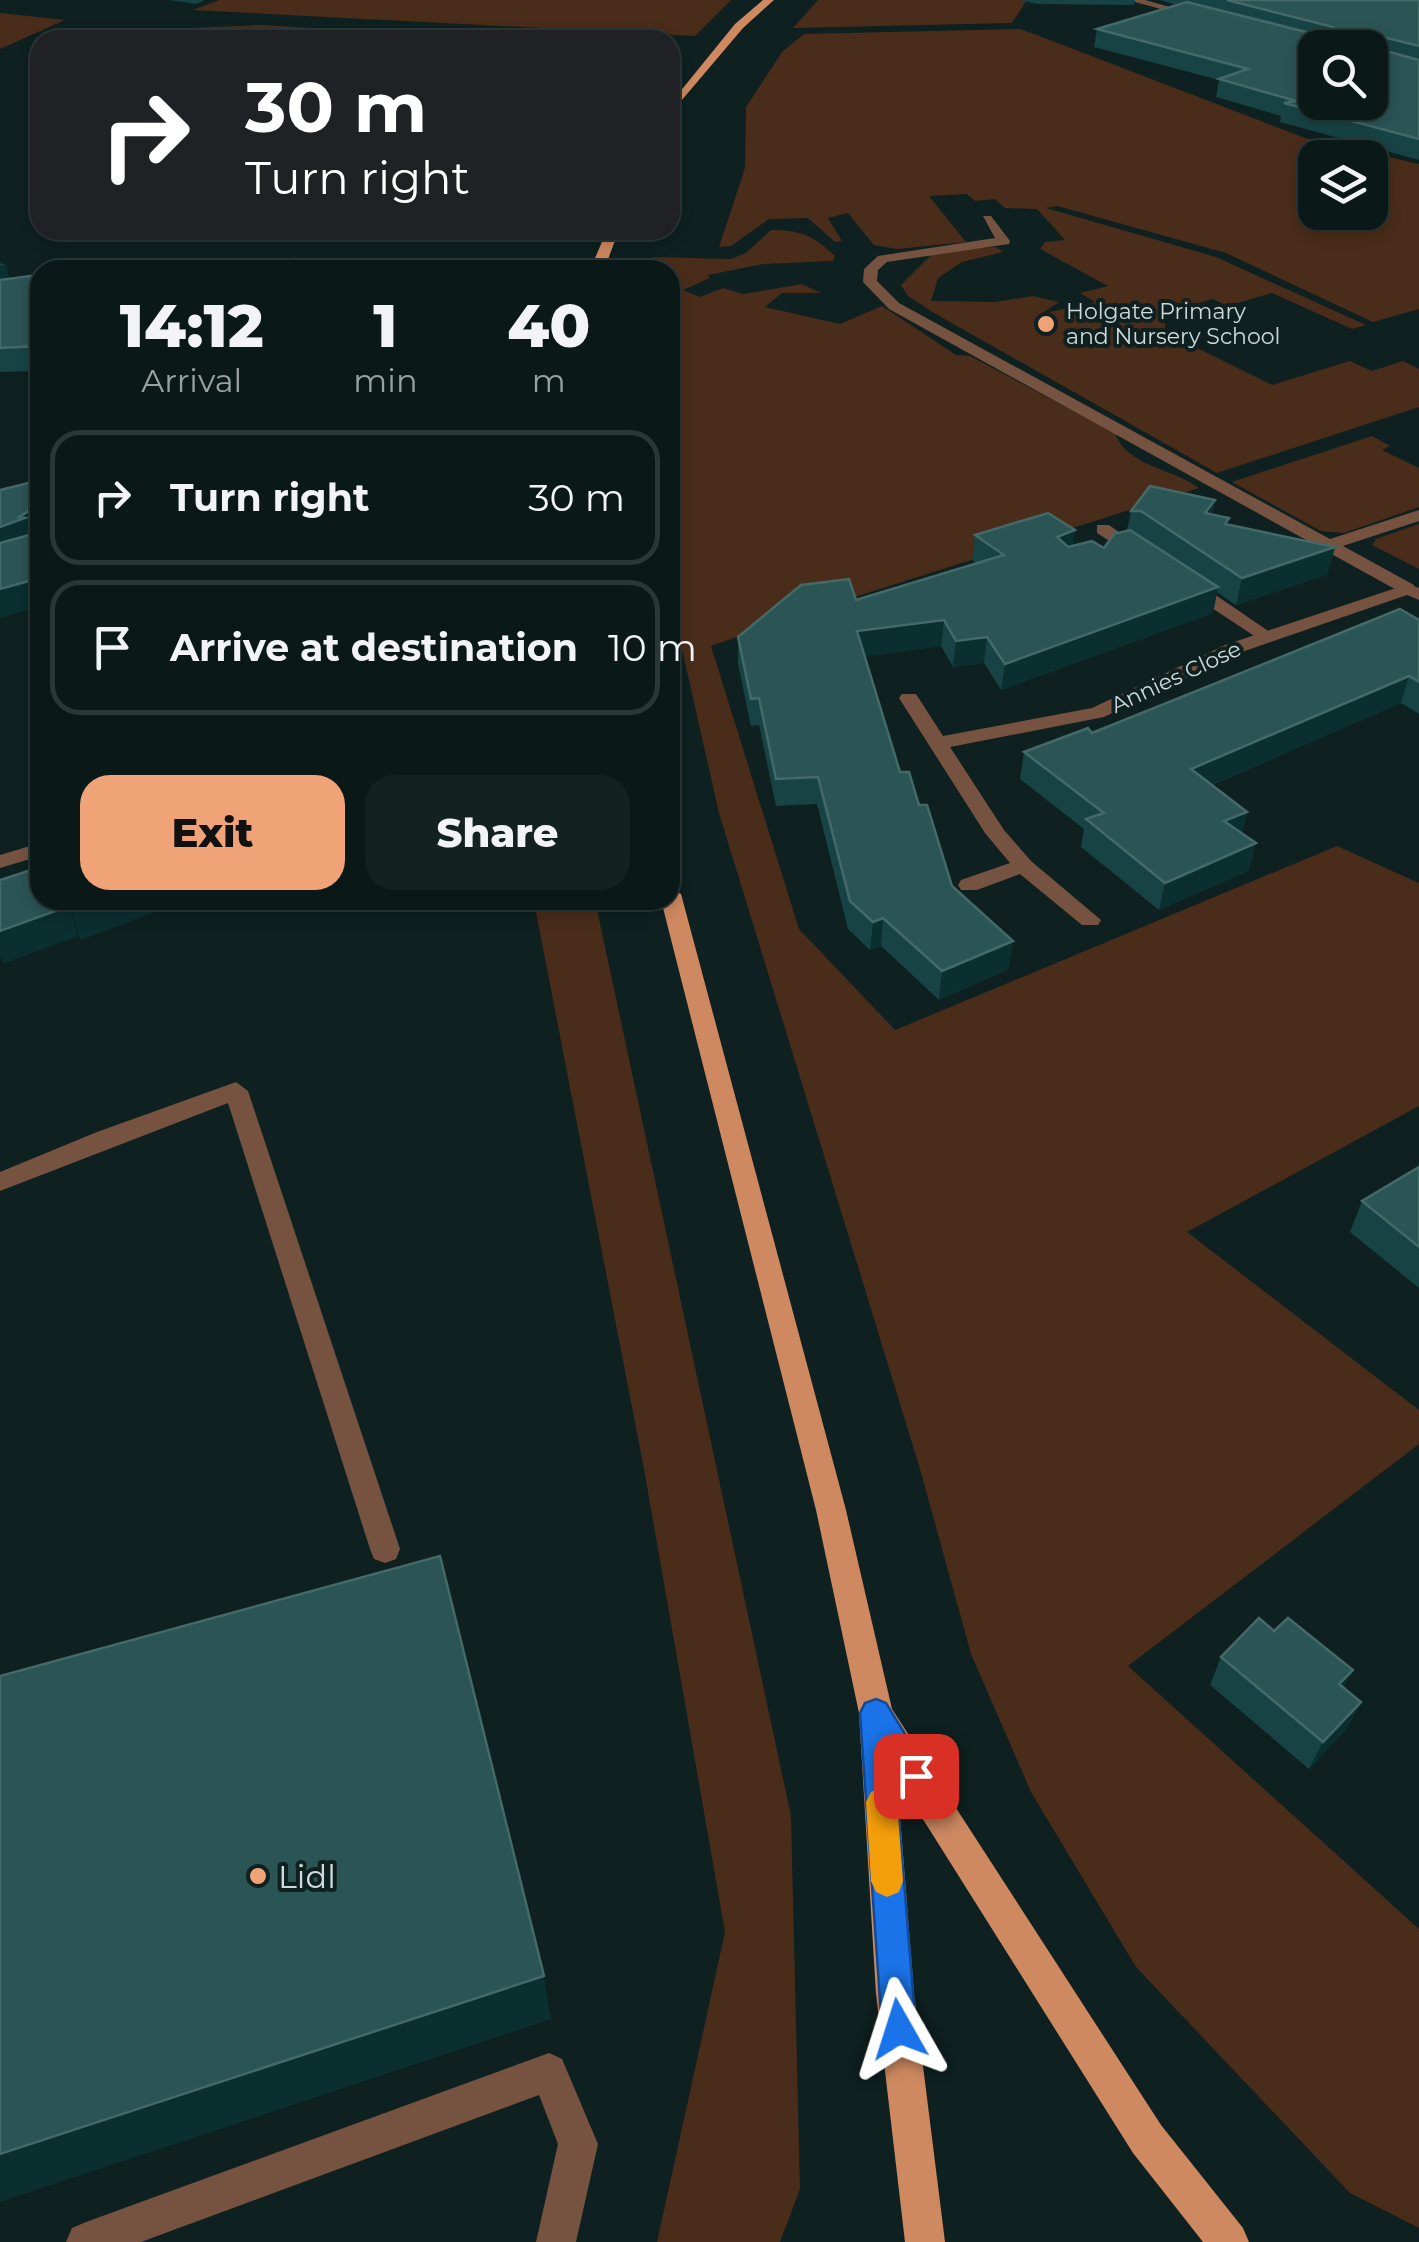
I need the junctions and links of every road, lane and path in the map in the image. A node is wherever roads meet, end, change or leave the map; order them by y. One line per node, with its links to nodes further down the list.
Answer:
1 (769, 0): 4 (main road)
2 (1133, 0): 3 (street)
3 (1209, 19)
4 (680, 99)
5 (987, 219): 9 (street)
6 (1419, 514): 9 (street)
7 (1103, 529): 8 (street)
8 (1128, 545): 10 (street); 11 (street)
9 (1327, 546): 13 (street)
10 (1106, 552)
11 (1146, 557)
12 (1168, 571): 14 (street)
13 (1413, 592): 14 (street, Annies Close)
14 (1268, 637): 16 (street, Annies Close)
15 (909, 698): 16 (street)
16 (938, 743): 19 (street)
17 (30, 852): 18 (street)
18 (0, 862)
19 (1023, 866): 20 (street); 22 (street)
20 (969, 885)
21 (674, 910): 25 (main road)
22 (1090, 920)
23 (0, 1182): 24 (street)
24 (384, 1549)
25 (876, 1713): 28 (main road); 29 (main road)
26 (86, 2242): 27 (street)
27 (556, 2242)
28 (925, 2242)
29 (1229, 2242)

